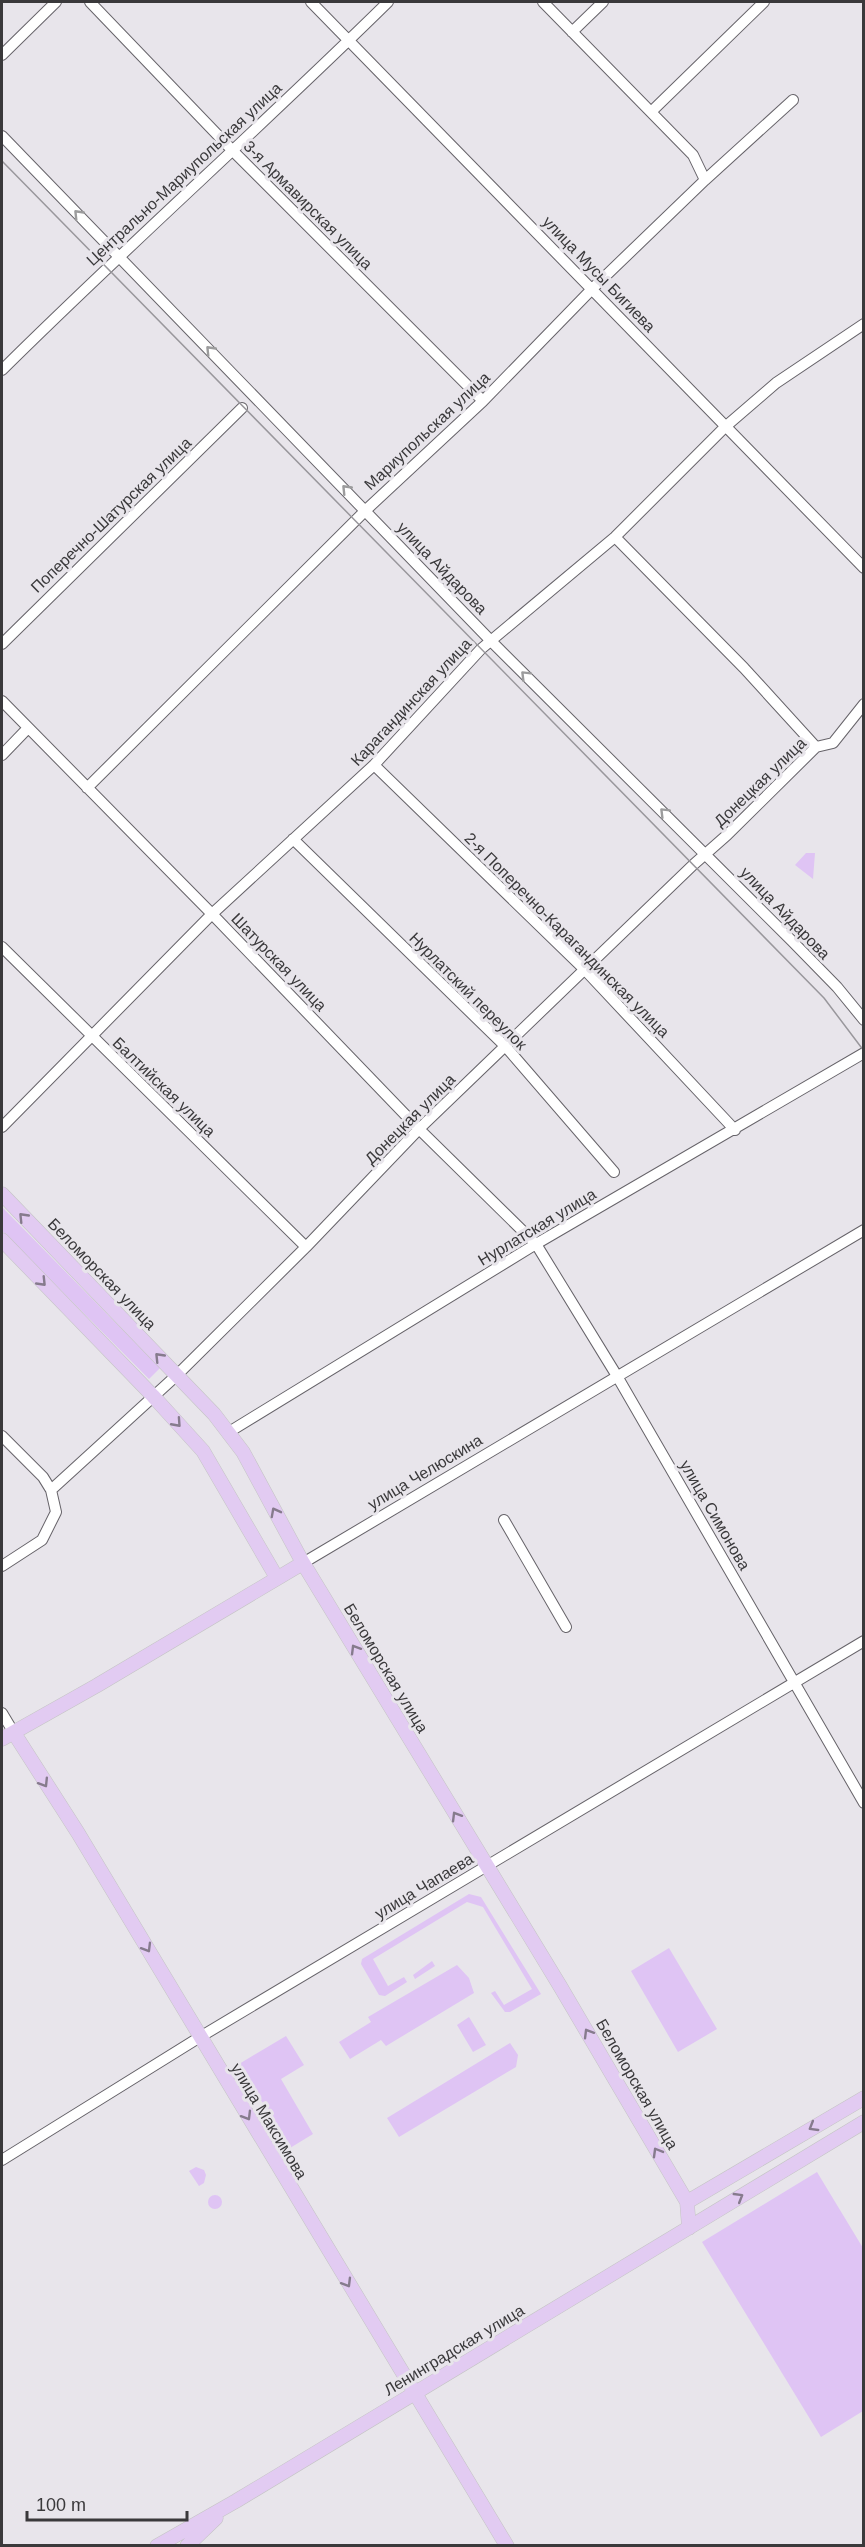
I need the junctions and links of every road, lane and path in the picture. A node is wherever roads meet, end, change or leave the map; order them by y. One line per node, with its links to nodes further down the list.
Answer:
1 (56, 2): 10 (street)
2 (90, 2): 14 (street, 3-я Армавирская улица)
3 (311, 2): 9 (street, улица Мусы Бигиева)
4 (388, 2): 9 (street, Центрально-Мариупольская улица)
5 (543, 2): 8 (street)
6 (603, 2): 8 (street)
7 (764, 2): 12 (street)
8 (572, 32): 12 (street)
9 (349, 40): 14 (street, Центрально-Мариупольская улица); 17 (street, улица Мусы Бигиева)
10 (2, 55)
11 (793, 100): 15 (street, Мариупольская улица)
12 (652, 111): 15 (street)
13 (2, 136): 16 (street, улица Айдарова, one-way to 13)
14 (232, 150): 16 (street, Центрально-Мариупольская улица); 20 (street, 3-я Армавирская улица)
15 (705, 180): 17 (street, Мариупольская улица)
16 (119, 256): 19 (street, Центрально-Мариупольская улица); 23 (street, улица Айдарова, one-way to 16)
17 (593, 288): 20 (street, Мариупольская улица); 22 (street, улица Мусы Бигиева)
18 (864, 324): 22 (street, Карагандинская улица)
19 (2, 370)
20 (483, 401): 23 (street, Мариупольская улица)
21 (242, 408): 27 (street, Поперечно-Шатурская улица)
22 (725, 427): 24 (street, Карагандинская улица); 25 (street, улица Мусы Бигиева)
23 (366, 510): 26 (street, улица Айдарова); 34 (street, Мариупольская улица)
24 (615, 537): 26 (street, Карагандинская улица); 31 (street)
25 (864, 568)
26 (491, 641): 33 (street, Карагандинская улица); 36 (street, улица Айдарова, one-way to 26)
27 (2, 644)
28 (2, 701): 30 (street, Шатурская улица)
29 (864, 704): 31 (street, Донецкая улица)
30 (28, 728): 32 (street); 34 (street, Шатурская улица)
31 (816, 747): 36 (street, Донецкая улица)
32 (2, 754)
33 (374, 765): 35 (street, Карагандинская улица); 39 (street, 2-я Поперечно-Карагандинская улица)
34 (87, 788): 37 (street, Шатурская улица)
35 (293, 839): 37 (street, Карагандинская улица); 42 (street, Нурлатский переулок)
36 (705, 853): 39 (street, Донецкая улица); 40 (street, улица Айдарова)
37 (212, 914): 41 (street, Карагандинская улица); 45 (street, Шатурская улица)
38 (2, 947): 41 (street, Балтийская улица)
39 (585, 970): 42 (street, Донецкая улица); 46 (street, 2-я Поперечно-Карагандинская улица)
40 (864, 1020)
41 (90, 1036): 44 (street, Карагандинская улица); 52 (street, Балтийская улица)
42 (506, 1047): 45 (street, Донецкая улица); 47 (street, Нурлатский переулок)
43 (864, 1053): 46 (street, Нурлатская улица)
44 (2, 1126)
45 (419, 1129): 51 (street, Шатурская улица); 52 (street, Донецкая улица)
46 (735, 1130): 51 (street, Нурлатская улица)
47 (614, 1172)
48 (2, 1194): 53 (main road, Беломорская улица, one-way to 48)
49 (864, 1230): 54 (street, улица Челюскина)
50 (2, 1240): 55 (main road, one-way to 55)
51 (536, 1244): 54 (street, улица Симонова); 56 (street, Нурлатская улица)
52 (306, 1248): 53 (street, Донецкая улица)
53 (177, 1375): 55 (street, Донецкая улица); 56 (main road, Беломорская улица)
54 (617, 1376): 60 (street, улица Челюскина); 65 (street, улица Симонова)
55 (153, 1396): 58 (street, Донецкая улица); 62 (main road, one-way to 62)
56 (229, 1432): 60 (main road, Беломорская улица, one-way to 56)
57 (2, 1436): 58 (street)
58 (51, 1490): 61 (street)
59 (504, 1520): 63 (street)
60 (303, 1563): 62 (main road, улица Челюскина); 69 (main road, Беломорская улица, one-way to 60)
61 (2, 1566)
62 (277, 1578): 67 (main road, улица Челюскина)
63 (566, 1627)
64 (864, 1641): 65 (street, улица Чапаева)
65 (795, 1681): 68 (street, улица Симонова); 69 (street, улица Чапаева)
66 (2, 1713): 67 (street, улица Максимова)
67 (8, 1736): 70 (main road, улица Максимова, one-way to 70)
68 (864, 1803)
69 (486, 1866): 70 (street, улица Чапаева); 74 (main road, Беломорская улица, one-way to 69)
70 (200, 2037): 73 (street, улица Чапаева); 76 (main road, улица Максимова, one-way to 76)
71 (864, 2098): 74 (main road, one-way to 74)
72 (864, 2122): 75 (main road, Ленинградская улица, one-way to 72)
73 (2, 2160)
74 (687, 2202): 75 (main road)
75 (689, 2228): 76 (main road, Ленинградская улица)
76 (414, 2394): 77 (main road, Ленинградская улица); 80 (main road, улица Максимова)
77 (236, 2501): 78 (main road, Ленинградская улица); 79 (main road, Ленинградская улица)
78 (157, 2546)
79 (187, 2546)
80 (507, 2546)

